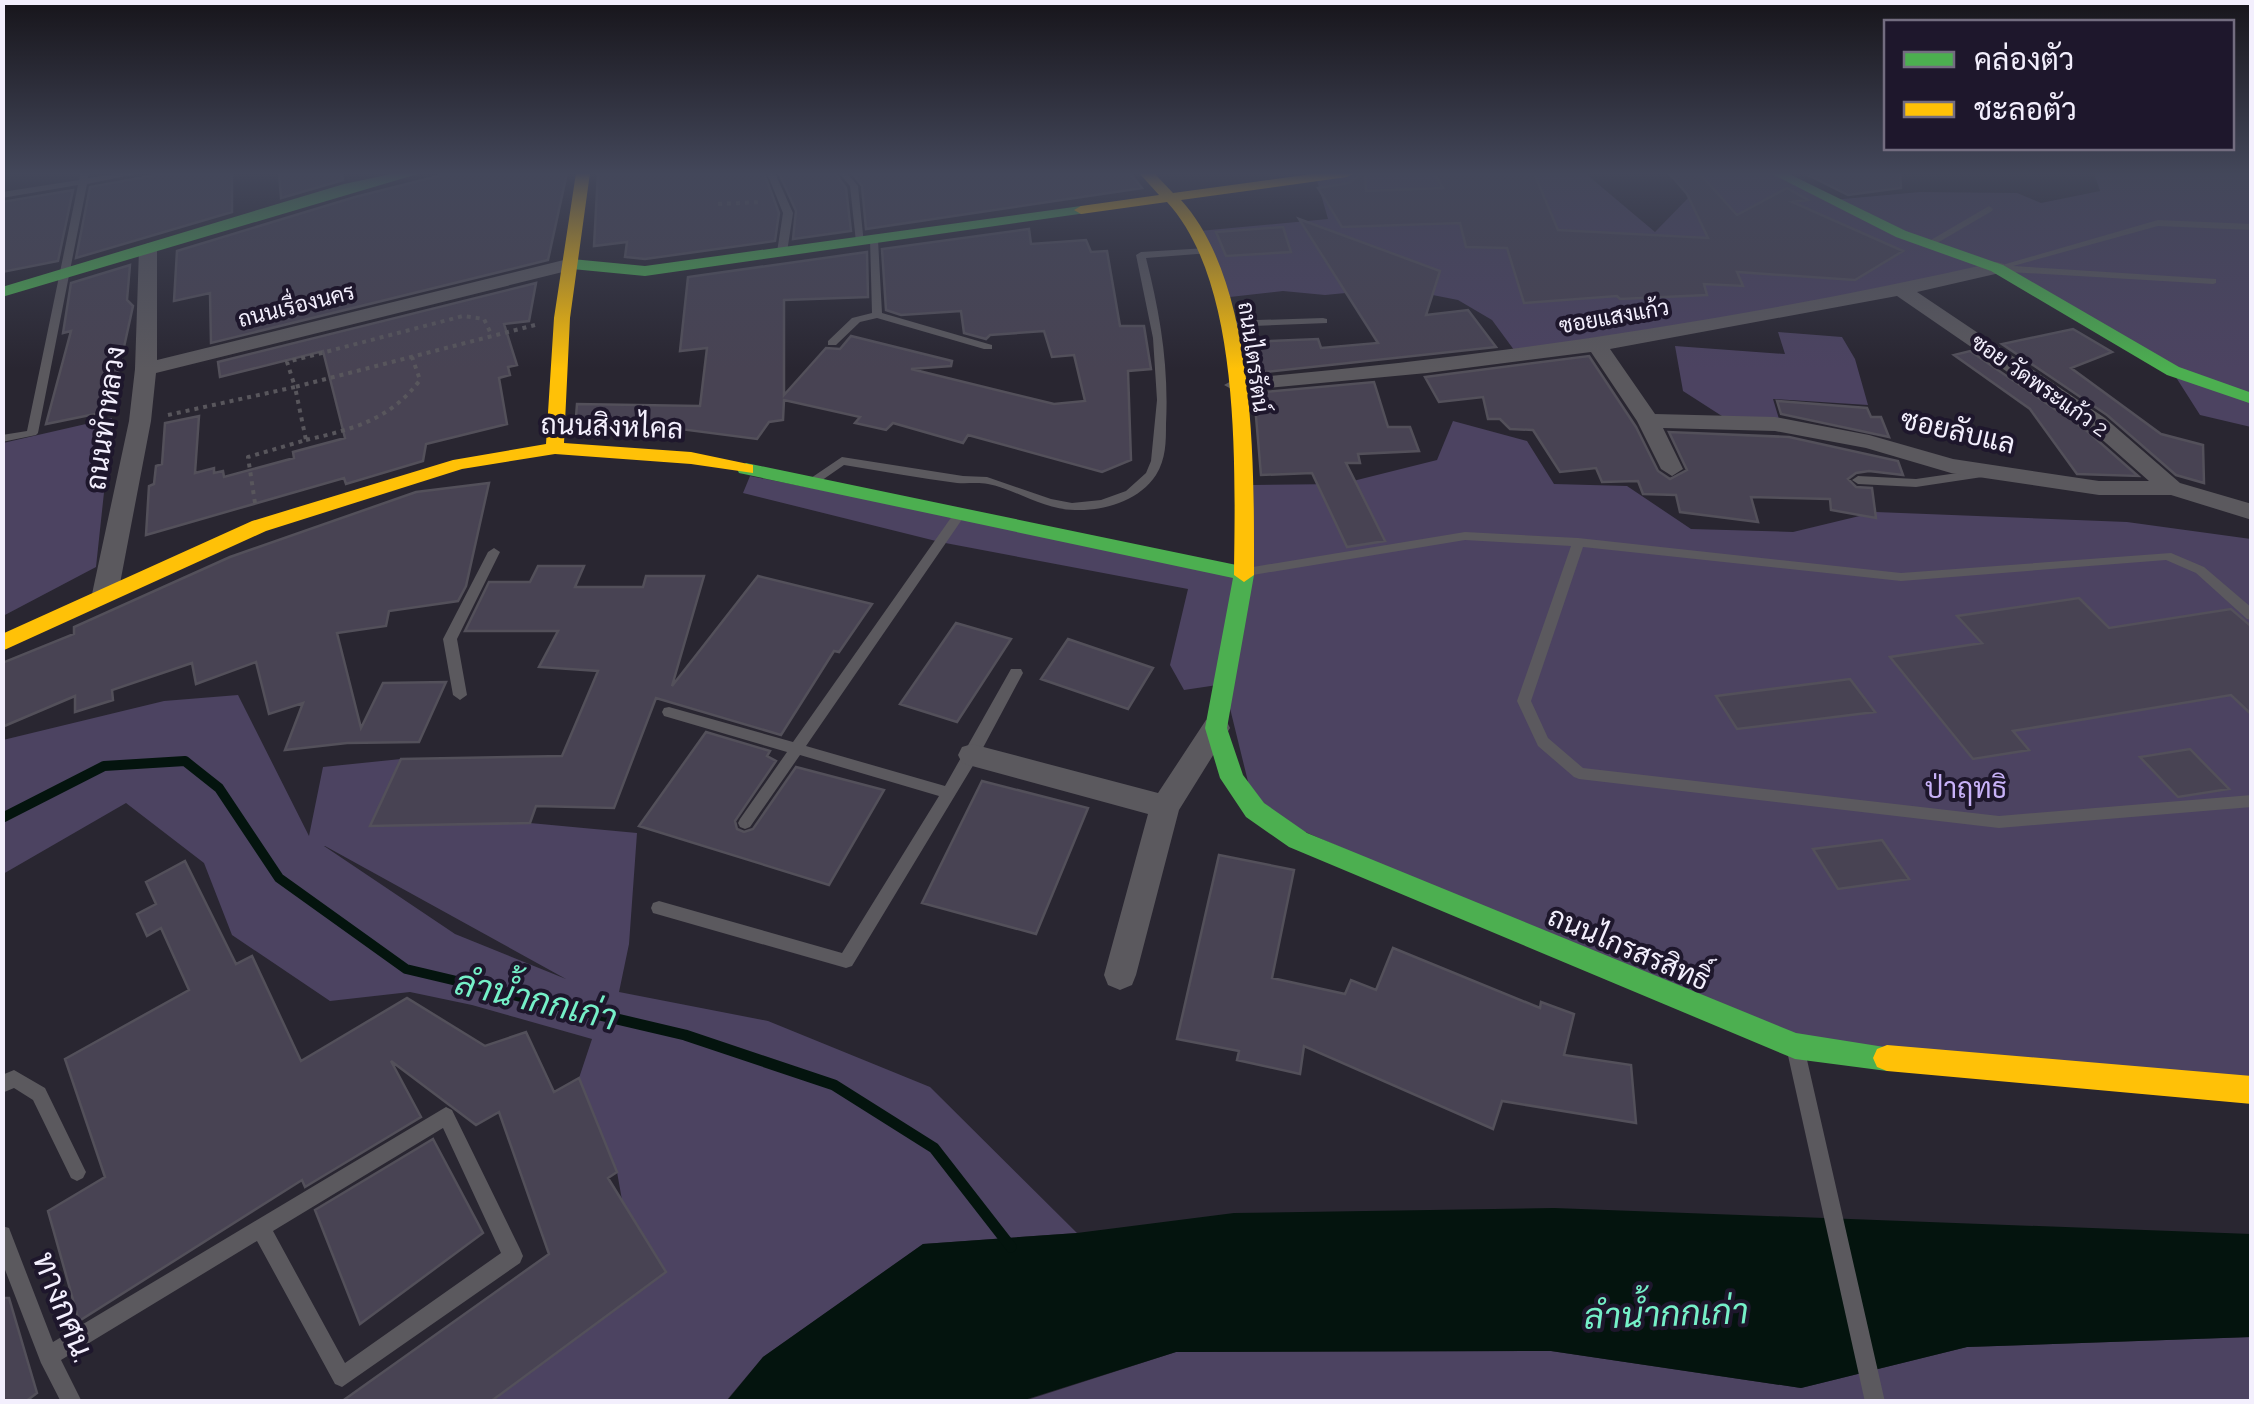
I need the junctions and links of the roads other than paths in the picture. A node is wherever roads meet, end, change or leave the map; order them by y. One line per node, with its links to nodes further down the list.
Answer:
1 (71, 239): 17 (lane)
2 (180, 239): 12 (street)
3 (575, 239): 15 (street)
4 (784, 239): 14 (lane)
5 (885, 239): 10 (street, ถนนเรื่องนคร)
6 (1202, 239): 13 (street, ถนนไตรรัตน์)
7 (1917, 239): 11 (street)
8 (1938, 239): 11 (lane)
9 (2102, 239): 16 (lane)
10 (867, 241): 14 (street, ถนนเรื่องนคร); 21 (lane)
11 (1929, 244): 16 (street)
12 (148, 249): 17 (street); 27 (street, ถนนทำหลวง)
13 (1207, 251): 23 (street, ถนนไตรรัตน์); 35 (lane)
14 (782, 252): 15 (street, ถนนเรื่องนคร)
15 (572, 264): 27 (street, ถนนเรื่องนคร); 32 (street)
16 (1997, 268): 18 (lane); 19 (street, ซอยแสงแก้ว); 29 (street)
17 (63, 275): 20 (street); 31 (lane)
18 (2213, 282)
19 (1902, 291): 25 (street, ซอยแสงแก้ว); 37 (street, ซอย วัดพระแก้ว 2)
20 (2, 292)
21 (877, 315): 24 (lane); 26 (lane)
22 (1323, 320): 23 (lane)
23 (1227, 324): 28 (street, ถนนไตรรัตน์)
24 (832, 343)
25 (1597, 346): 28 (street, ซอยแสงแก้ว); 30 (street)
26 (988, 347)
27 (146, 369): 43 (street, ถนนทำหลวง)
28 (1235, 384): 42 (street, ถนนไตรรัตน์)
29 (2252, 399)
30 (1648, 421): 33 (street); 34 (street, ซอยลับแล)
31 (2, 439)
32 (555, 448): 35 (street, ถนนสิงหไคล); 43 (street, ถนนสิงหไคล)
33 (1672, 468)
34 (1990, 472): 36 (lane); 37 (street, ซอยลับแล)
35 (814, 480): 39 (street, ถนนสิงหไคล)
36 (1858, 480)
37 (2172, 488): 38 (street, ซอยลับแล)
38 (2252, 512)
39 (959, 515): 42 (street, ถนนสิงหไคล); 50 (lane)
40 (1578, 542): 42 (lane); 44 (lane); 53 (lane)
41 (494, 552): 47 (lane)
42 (1244, 573): 49 (street, ถนนไกรสรสิทธิ์)
43 (105, 594): 45 (street, ถนนสิงหไคล)
44 (2252, 616)
45 (2, 643)
46 (1016, 673): 51 (lane)
47 (460, 695)
48 (670, 712): 50 (lane)
49 (1216, 728): 54 (street); 58 (street, ถนนไกรสรสิทธิ์)
50 (797, 748): 52 (lane); 55 (lane)
51 (972, 755): 52 (lane); 54 (street)
52 (949, 793): 56 (lane)
53 (2252, 801)
54 (1164, 807): 57 (street)
55 (745, 822)
56 (659, 908)
57 (1120, 976)
58 (1794, 1046): 60 (street, ถนนไกรสรสิทธิ์); 66 (lane)
59 (2, 1085): 61 (lane)
60 (2252, 1090)
61 (77, 1172)
62 (260, 1227): 62 (lane); 64 (lane)
63 (2, 1235): 64 (lane, ทางกศน.)
64 (48, 1356): 65 (lane, ทางกศน.)
65 (72, 1402)
66 (1875, 1402)

